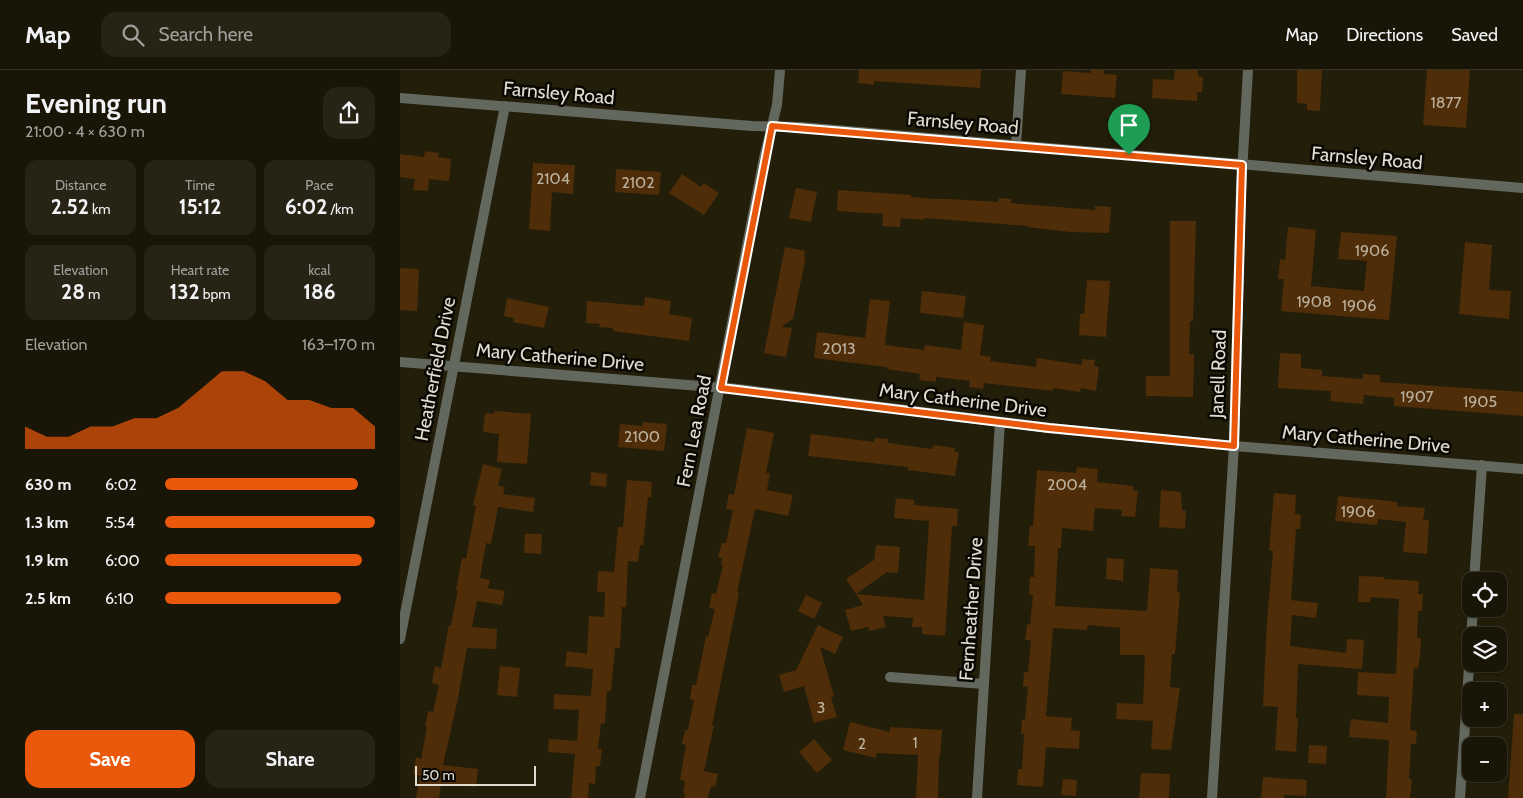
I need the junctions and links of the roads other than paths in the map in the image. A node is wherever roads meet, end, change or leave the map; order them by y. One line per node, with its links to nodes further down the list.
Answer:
1 (780, 70): 6 (street, Fern Lea Road)
2 (1021, 70): 7 (street)
3 (1248, 70): 8 (street, Janell Road)
4 (400, 98): 5 (street, Farnsley Road)
5 (505, 106): 6 (street, Farnsley Road); 11 (street, Heatherfield Drive)
6 (772, 126): 7 (street, Farnsley Road); 12 (street, Fern Lea Road)
7 (1016, 145): 8 (street, Farnsley Road)
8 (1242, 165): 9 (street, Farnsley Road); 14 (street, Janell Road)
9 (1523, 188)
10 (400, 362): 11 (street, Mary Catherine Drive)
11 (453, 366): 12 (street, Mary Catherine Drive); 18 (street, Heatherfield Drive)
12 (721, 388): 13 (street, Mary Catherine Drive); 23 (street, Fern Lea Road)
13 (1000, 422): 14 (street, Mary Catherine Drive); 22 (street, Fernheather Drive)
14 (1234, 446): 15 (street, Mary Catherine Drive); 25 (street, Janell Road)
15 (1482, 465): 16 (street, Mary Catherine Drive); 17 (street)
16 (1523, 469)
17 (1475, 572)
18 (404, 601): 20 (street, Heatherfield Drive)
19 (1472, 617): 26 (street)
20 (400, 640)
21 (890, 677): 22 (street)
22 (984, 684): 24 (street, Fernheather Drive)
23 (640, 798)
24 (977, 798)
25 (1212, 798)
26 (1460, 798)

